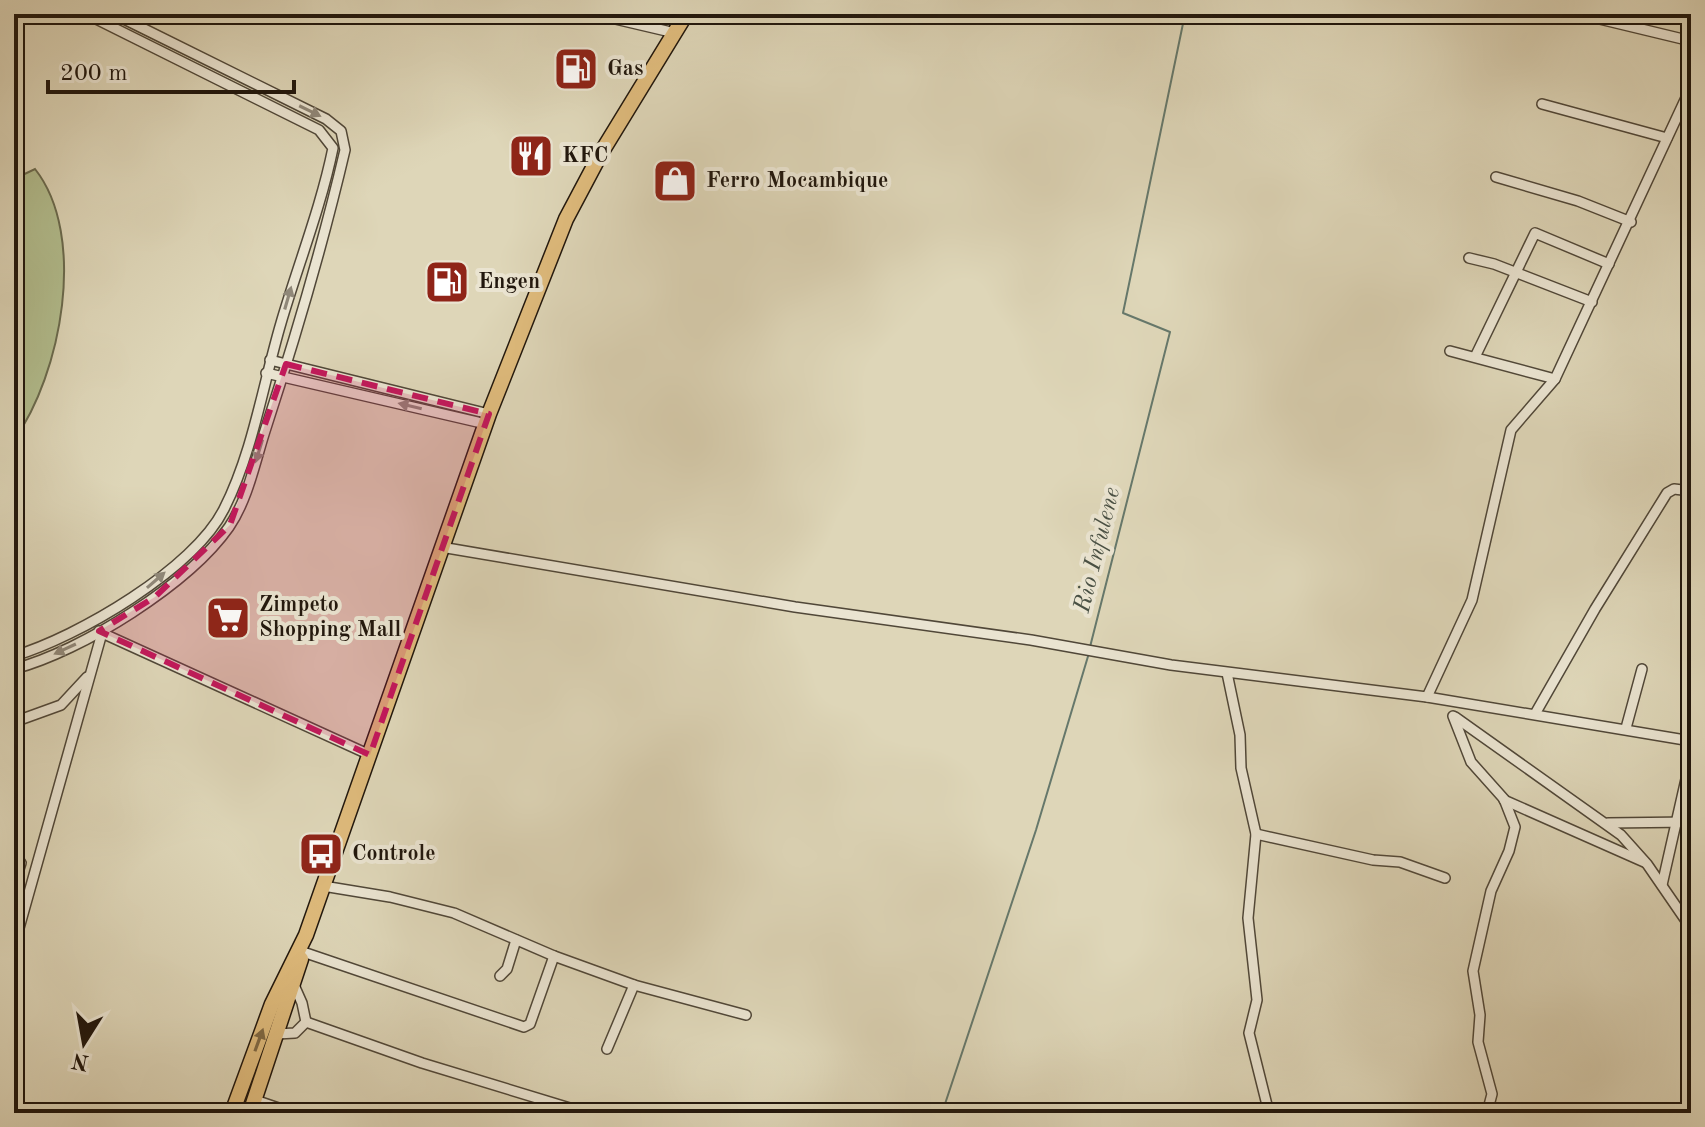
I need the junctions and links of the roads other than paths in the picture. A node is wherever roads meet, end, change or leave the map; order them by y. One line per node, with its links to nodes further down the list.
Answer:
1 (86, 14): 19 (street, one-way to 1)
2 (114, 14): 20 (street, one-way to 20)
3 (594, 14): 6 (street)
4 (686, 14): 6 (highway)
5 (1583, 15): 7 (street)
6 (675, 33): 24 (highway)
7 (1691, 41)
8 (1691, 87): 10 (street)
9 (1542, 104): 10 (street)
10 (1667, 138): 12 (street)
11 (1496, 177): 12 (street)
12 (1631, 222): 14 (street)
13 (1469, 258): 15 (street)
14 (1609, 264): 15 (street); 16 (street)
15 (1517, 272): 16 (street); 18 (street)
16 (1592, 302): 23 (street)
17 (1450, 351): 18 (street)
18 (1475, 357): 23 (street)
19 (270, 360): 20 (street); 21 (street)
20 (286, 364): 22 (street); 24 (street)
21 (266, 373): 22 (street); 28 (street, one-way to 21)
22 (283, 377): 24 (street, one-way to 22); 27 (street, one-way to 27)
23 (1555, 379): 33 (street)
24 (488, 419): 26 (highway)
25 (1691, 491): 35 (street)
26 (441, 547): 31 (street); 40 (highway)
27 (101, 632): 29 (street, one-way to 29); 32 (street); 40 (street)
28 (14, 656)
29 (14, 669)
30 (1642, 669): 38 (street)
31 (1227, 673): 33 (street); 48 (street)
32 (88, 675): 37 (street); 58 (street)
33 (1427, 697): 34 (street)
34 (1447, 701): 35 (street); 36 (street)
35 (1535, 714): 38 (street)
36 (1453, 716): 42 (street); 46 (street)
37 (14, 722)
38 (1626, 728): 39 (street)
39 (1691, 741)
40 (370, 755): 54 (highway)
41 (1691, 757): 44 (street)
42 (1504, 799): 43 (street); 47 (street)
43 (1532, 813): 47 (street); 50 (street)
44 (1677, 820): 45 (street); 46 (street); 53 (street)
45 (1691, 822)
46 (1608, 823): 50 (street)
47 (1515, 827): 73 (street)
48 (1256, 834): 51 (street); 72 (street)
49 (14, 855): 52 (street)
50 (1647, 864): 53 (street)
51 (1445, 878)
52 (14, 885)
53 (1662, 885): 55 (street)
54 (323, 886): 56 (highway); 57 (street)
55 (1691, 928)
56 (306, 935): 59 (highway); 70 (highway, one-way to 56)
57 (516, 940): 60 (street); 61 (street)
58 (14, 946)
59 (303, 952): 60 (street); 62 (highway)
60 (554, 956): 63 (street)
61 (500, 976)
62 (294, 985): 65 (street); 66 (highway)
63 (634, 985): 64 (street); 67 (street)
64 (746, 1015)
65 (306, 1022): 66 (street); 69 (street)
66 (277, 1034): 68 (highway)
67 (607, 1049)
68 (253, 1108): 71 (street)
69 (573, 1109)
70 (232, 1113)
71 (293, 1113)
72 (1269, 1113)
73 (1487, 1113)

